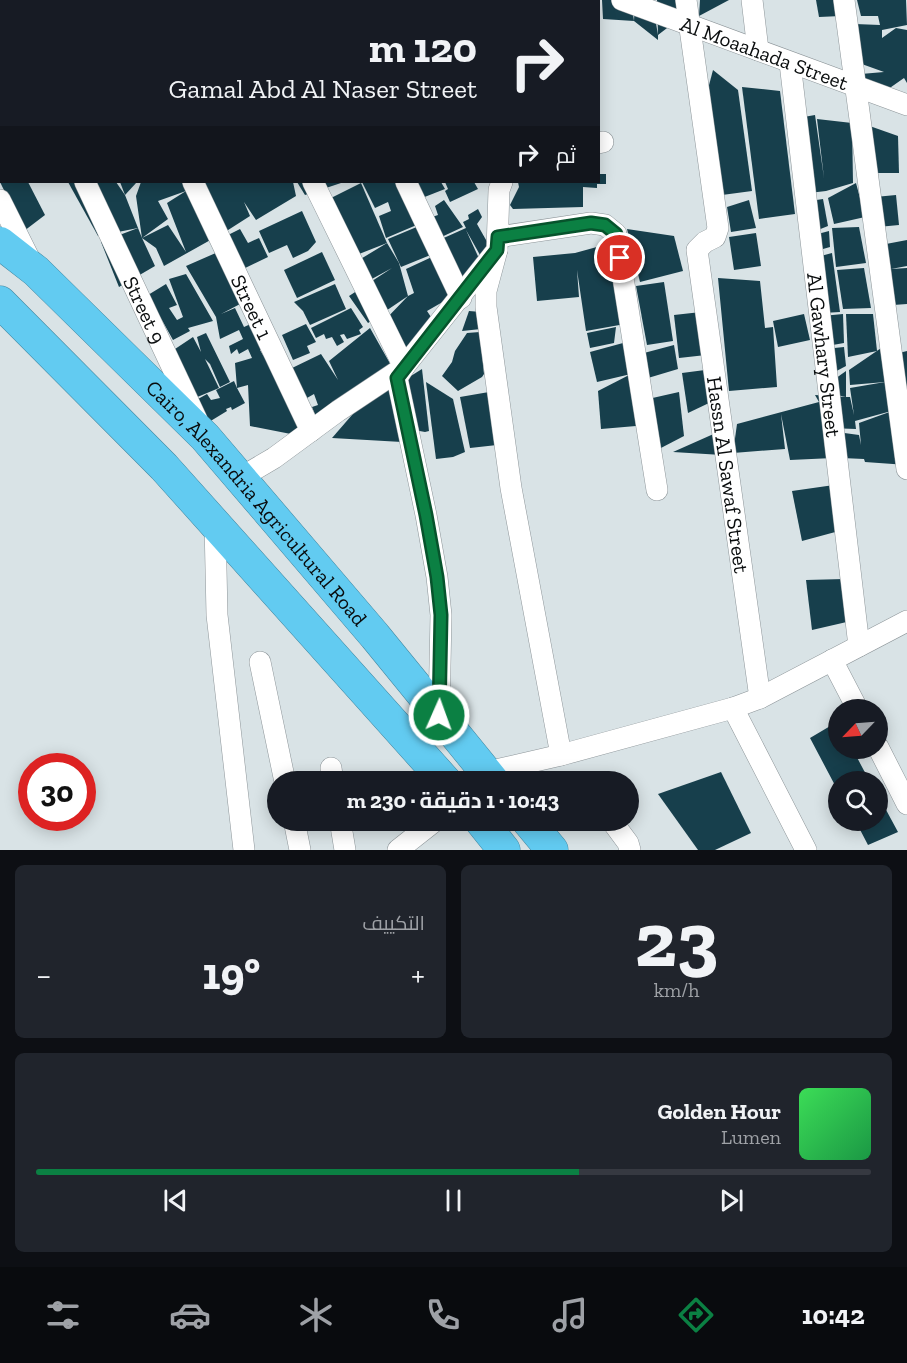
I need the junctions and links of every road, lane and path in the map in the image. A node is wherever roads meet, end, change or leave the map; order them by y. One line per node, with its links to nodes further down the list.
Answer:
1 (622, 0): 5 (street, Al Moaahada Street)
2 (686, 0): 5 (street)
3 (752, 0): 6 (street)
4 (844, 0): 8 (street)
5 (690, 26): 6 (street, Al Moaahada Street); 33 (street, Hassn Al Sawaf Street)
6 (758, 50): 7 (street, Al Moaahada Street)
7 (790, 63): 8 (street, Al Moaahada Street); 30 (street, Al Gawhary Street)
8 (857, 87): 9 (street, Al Moaahada Street); 21 (street)
9 (907, 105)
10 (85, 183): 24 (street, Street 9)
11 (193, 183): 23 (street, Street 1)
12 (313, 183): 22 (street)
13 (406, 183): 19 (street)
14 (499, 184): 17 (street)
15 (0, 200): 18 (street)
16 (0, 243): 18 (highway, Cairo, Alexandria Agricultural Road)
17 (498, 244): 19 (street); 27 (street); 37 (street)
18 (36, 271): 24 (highway, Cairo, Alexandria Agricultural Road)
19 (462, 298): 22 (street)
20 (0, 302): 28 (highway)
21 (898, 335): 25 (street)
22 (404, 368): 23 (street); 36 (street)
23 (311, 431): 26 (street)
24 (205, 437): 26 (highway, Cairo, Alexandria Agricultural Road)
25 (907, 469)
26 (240, 478): 36 (highway, Cairo, Alexandria Agricultural Road)
27 (657, 490)
28 (215, 523): 40 (highway); 50 (street)
29 (905, 628): 30 (street)
30 (859, 646): 31 (street)
31 (832, 660): 33 (street); 34 (street)
32 (260, 662): 39 (street)
33 (760, 698): 35 (street)
34 (852, 699)
35 (733, 708): 37 (street); 57 (street)
36 (439, 715): 41 (highway, Cairo, Alexandria Agricultural Road)
37 (561, 755): 42 (street)
38 (884, 759): 43 (street)
39 (283, 771)
40 (436, 771)
41 (485, 771)
42 (509, 771)
43 (907, 804)
44 (296, 831): 51 (street)
45 (342, 831): 52 (street)
46 (422, 831): 53 (street)
47 (489, 831): 54 (highway)
48 (536, 831): 55 (highway)
49 (620, 831): 56 (street)
50 (244, 850)
51 (300, 850)
52 (345, 850)
53 (398, 850)
54 (504, 850)
55 (552, 850)
56 (630, 850)
57 (806, 850)

